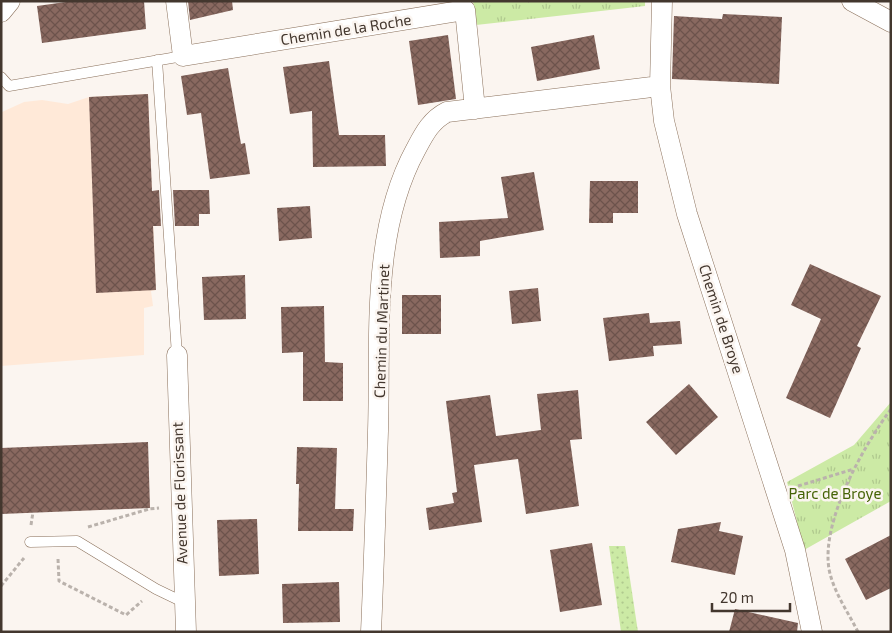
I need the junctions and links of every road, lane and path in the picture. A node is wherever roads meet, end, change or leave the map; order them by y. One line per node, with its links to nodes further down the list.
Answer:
1 (10, 1): 5 (street)
2 (176, 1): 7 (street)
3 (662, 1): 10 (street, Chemin de Broye)
4 (852, 1): 6 (street)
5 (1, 12)
6 (891, 22)
7 (183, 56): 8 (lane); 11 (street, Chemin de la Roche)
8 (157, 60): 9 (lane); 12 (lane)
9 (1, 78)
10 (660, 86): 11 (street, Chemin du Martinet); 15 (street, Chemin de Broye)
11 (474, 109): 23 (street, Chemin du Martinet)
12 (177, 355): 21 (street, Avenue de Florissant)
13 (891, 409): 14 (path)
14 (854, 469): 15 (path); 25 (path)
15 (775, 486): 24 (street, Chemin de Broye)
16 (149, 509): 17 (path)
17 (79, 530)
18 (30, 542): 20 (lane)
19 (58, 558): 20 (path)
20 (156, 589): 21 (lane)
21 (184, 602): 22 (street, Avenue de Florissant)
22 (186, 632)
23 (372, 632)
24 (812, 632)
25 (858, 632)

